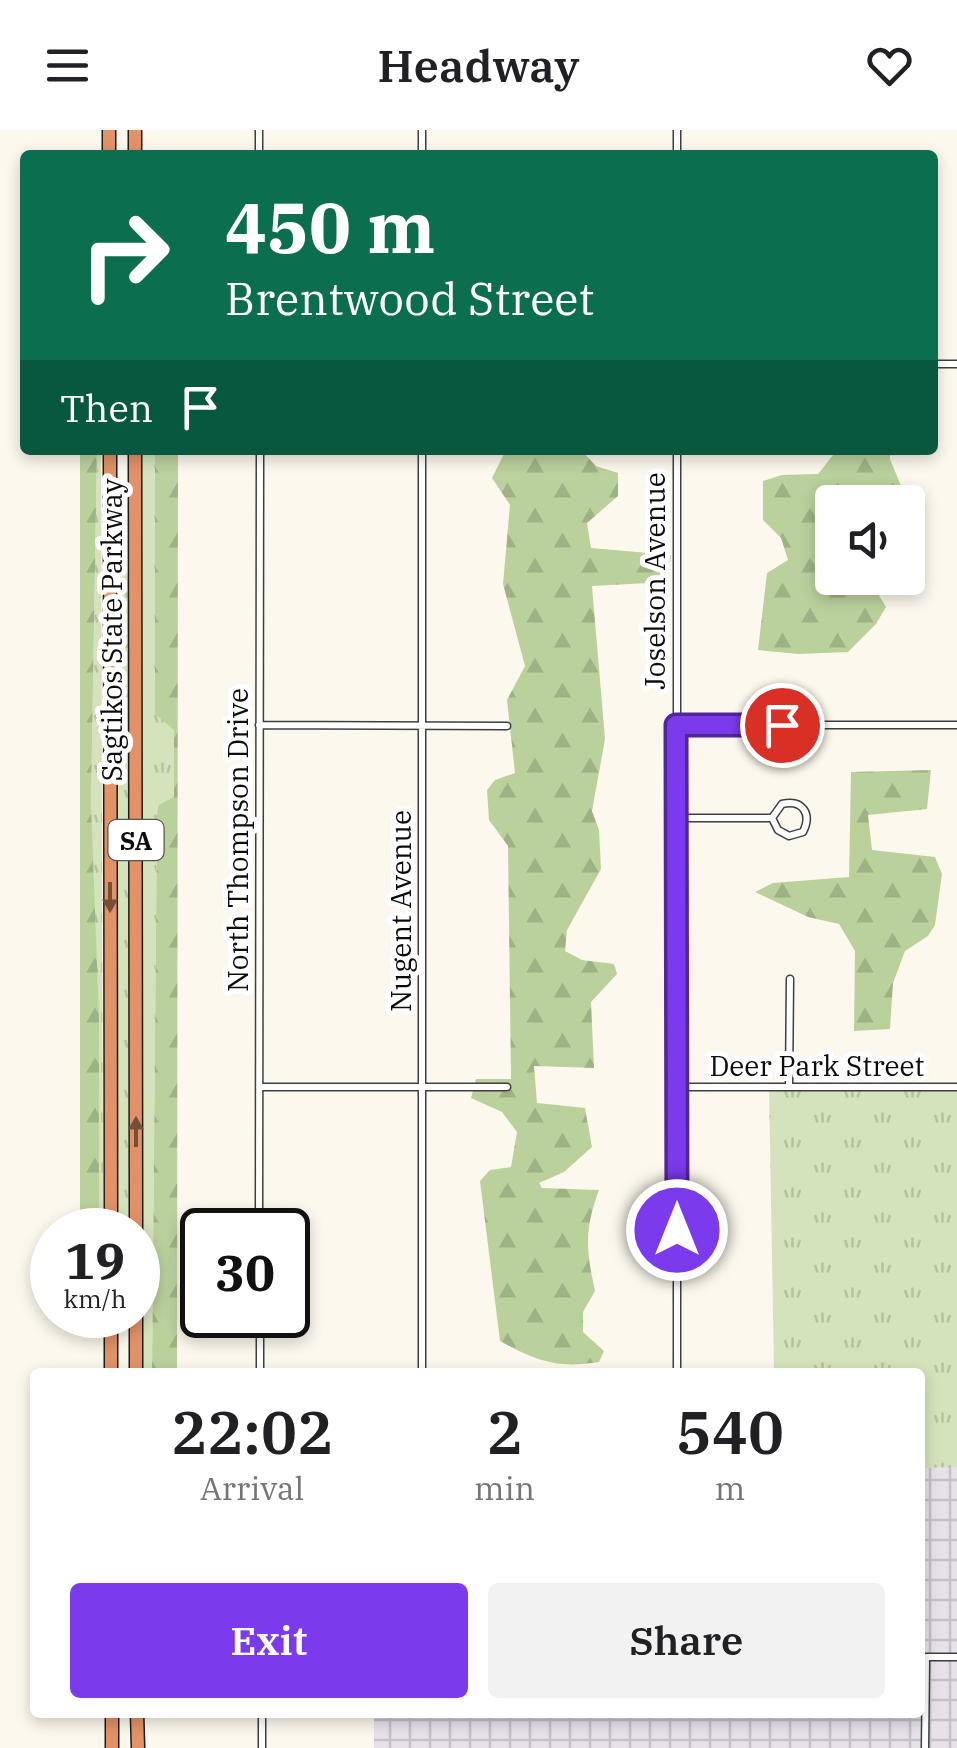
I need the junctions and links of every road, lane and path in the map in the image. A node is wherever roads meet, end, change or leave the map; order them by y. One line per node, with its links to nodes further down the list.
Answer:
1 (110, 455): 20 (highway, Sagtikos State Parkway / SA, one-way to 20)
2 (135, 455): 21 (highway, Sagtikos State Parkway / SA, one-way to 2)
3 (260, 455): 6 (street, North Thompson Drive)
4 (422, 455): 9 (street, Nugent Avenue)
5 (677, 455): 7 (street, Joselson Avenue)
6 (259, 725): 9 (street); 14 (street, North Thompson Drive)
7 (676, 725): 8 (street); 11 (street, Joselson Avenue)
8 (957, 725)
9 (422, 726): 10 (street); 15 (street, Nugent Avenue)
10 (506, 726)
11 (676, 818): 12 (street); 17 (street, Joselson Avenue)
12 (772, 818): 12 (street)
13 (790, 979): 19 (street)
14 (260, 1086): 15 (street); 22 (street, North Thompson Drive)
15 (423, 1087): 16 (street); 29 (street, Nugent Avenue)
16 (507, 1087)
17 (677, 1087): 19 (street, Deer Park Street); 30 (street, Joselson Avenue)
18 (957, 1087): 19 (street, Deer Park Street)
19 (789, 1088)
20 (111, 1208)
21 (136, 1208)
22 (260, 1208)
23 (111, 1338): 26 (highway)
24 (136, 1338): 27 (highway)
25 (260, 1338): 28 (street)
26 (111, 1368)
27 (136, 1368)
28 (260, 1368)
29 (422, 1368)
30 (678, 1368)
31 (957, 1657): 38 (street)
32 (112, 1718): 35 (highway)
33 (138, 1718): 36 (highway)
34 (262, 1718): 37 (street)
35 (112, 1748)
36 (138, 1748)
37 (262, 1748)
38 (926, 1748)

